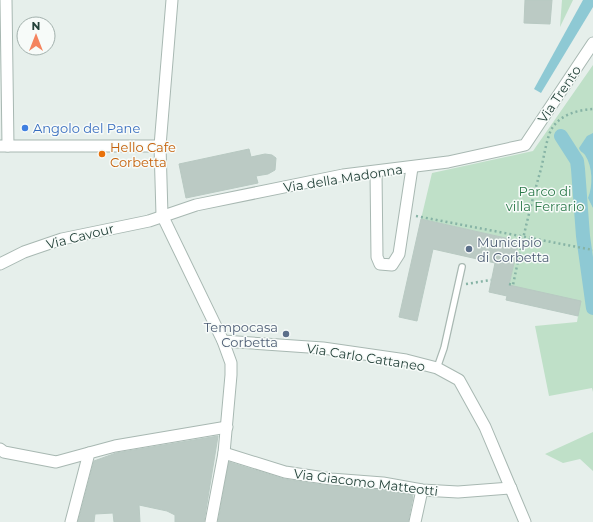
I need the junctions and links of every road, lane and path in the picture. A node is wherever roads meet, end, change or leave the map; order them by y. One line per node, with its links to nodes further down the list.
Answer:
1 (6, 0): 6 (street)
2 (172, 0): 7 (street)
3 (593, 43): 5 (street, Via Trento)
4 (593, 109): 12 (path)
5 (525, 145): 8 (street, Via della Madonna)
6 (4, 146): 7 (street)
7 (160, 146): 11 (street)
8 (412, 168): 9 (street, Via della Madonna); 10 (street)
9 (376, 172): 10 (street); 11 (street, Via della Madonna)
10 (406, 214): 12 (path)
11 (162, 215): 14 (street, Via Cavour); 19 (street)
12 (523, 235): 13 (path); 17 (path)
13 (593, 250)
14 (0, 264)
15 (462, 267): 18 (lane)
16 (491, 280): 18 (path)
17 (509, 284)
18 (458, 285): 20 (lane)
19 (222, 341): 20 (street, Via Carlo Cattaneo); 21 (street)
20 (437, 368): 25 (street, Via Carlo Cattaneo)
21 (227, 427): 23 (street); 24 (street)
22 (0, 449): 23 (street)
23 (89, 453): 27 (street)
24 (224, 453): 26 (street, Via Giacomo Matteotti); 28 (street)
25 (511, 488): 26 (street, Via Giacomo Matteotti); 30 (street, Via Carlo Cattaneo)
26 (422, 490): 29 (street)
27 (71, 522)
28 (211, 522)
29 (415, 522)
30 (525, 522)

